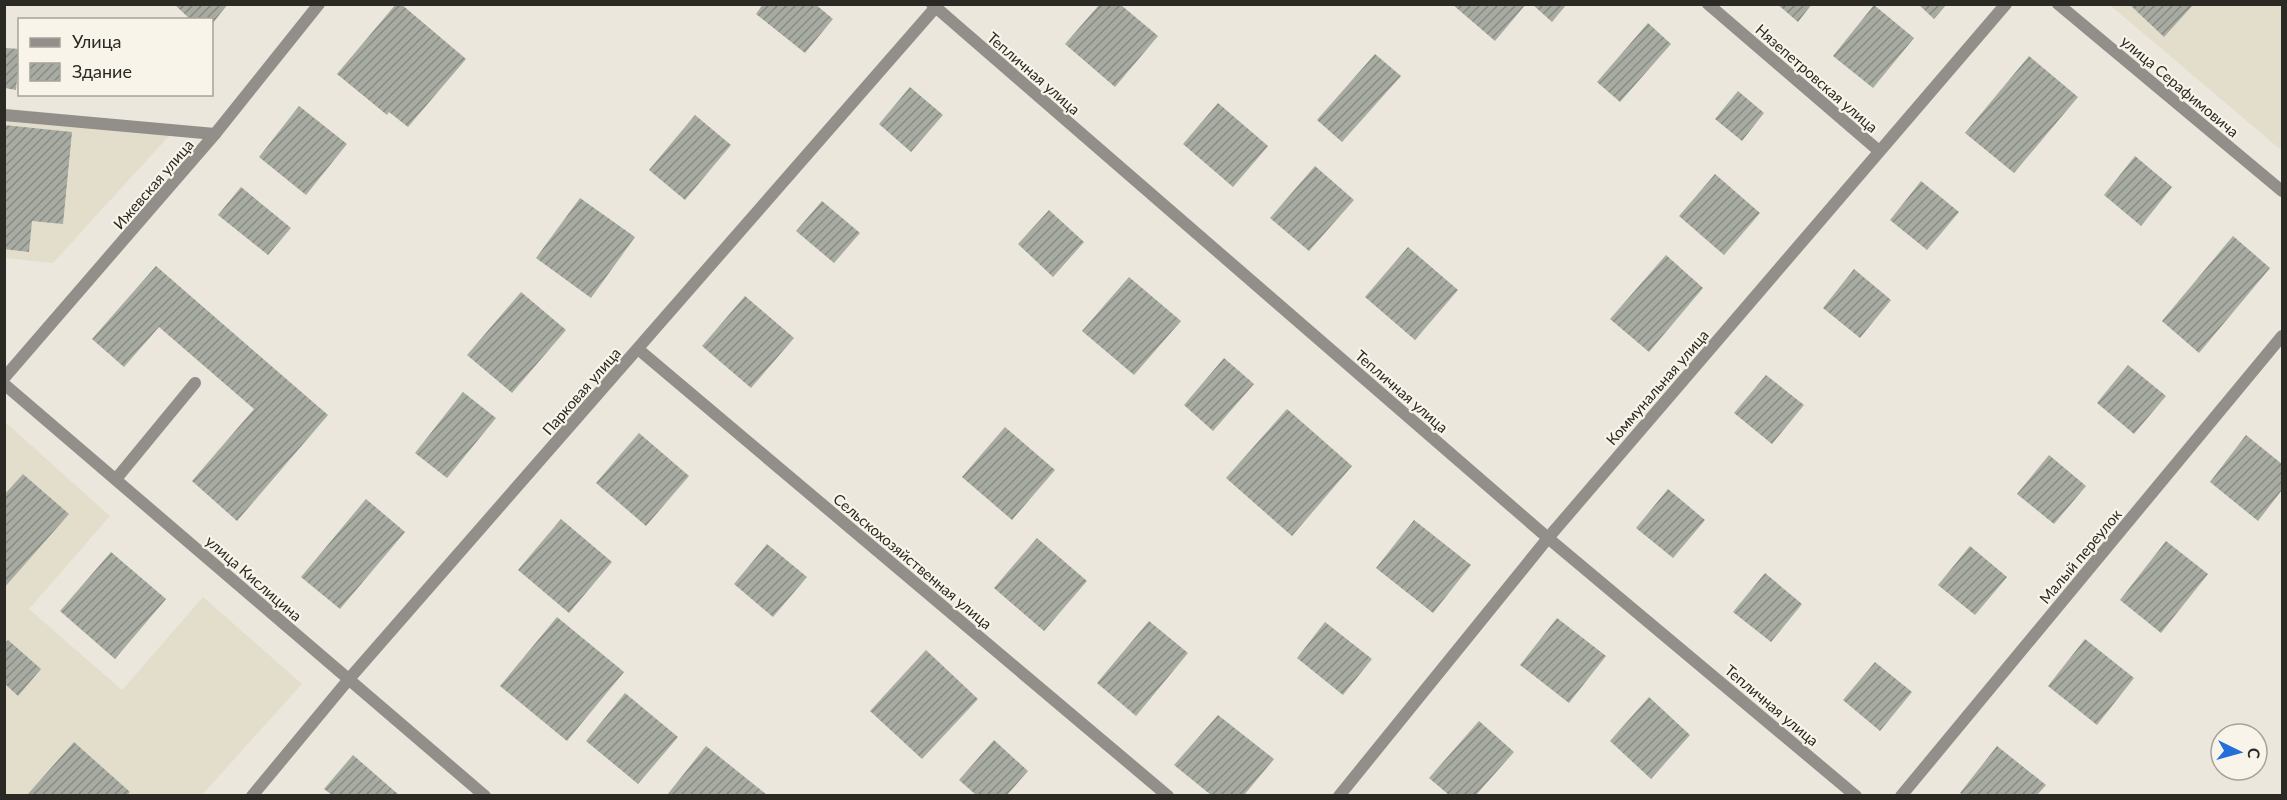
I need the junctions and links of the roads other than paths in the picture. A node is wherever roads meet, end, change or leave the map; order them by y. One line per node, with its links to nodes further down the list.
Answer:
1 (319, 4): 7 (street, Ижевская улица)
2 (1708, 4): 8 (street, Нязепетровская улица)
3 (2006, 4): 8 (street, Коммунальная улица)
4 (2058, 4): 9 (street, улица Серафимовича)
5 (934, 6): 11 (street, Парковая улица); 16 (street, Тепличная улица)
6 (4, 115): 7 (street)
7 (215, 134): 12 (street, Ижевская улица)
8 (1879, 151): 16 (street, Коммунальная улица)
9 (2283, 191)
10 (2283, 336): 23 (street, Малый переулок)
11 (638, 349): 17 (street, Парковая улица); 20 (street, Сельскохозяйственная улица)
12 (4, 378)
13 (195, 383): 15 (street)
14 (4, 384): 15 (street, улица Кислицина)
15 (116, 479): 17 (street, улица Кислицина)
16 (1548, 538): 21 (street, Коммунальная улица); 22 (street, Тепличная улица)
17 (350, 680): 18 (street, Парковая улица); 19 (street, улица Кислицина)
18 (252, 795)
19 (485, 795)
20 (1168, 795)
21 (1339, 795)
22 (1856, 795)
23 (1901, 795)

